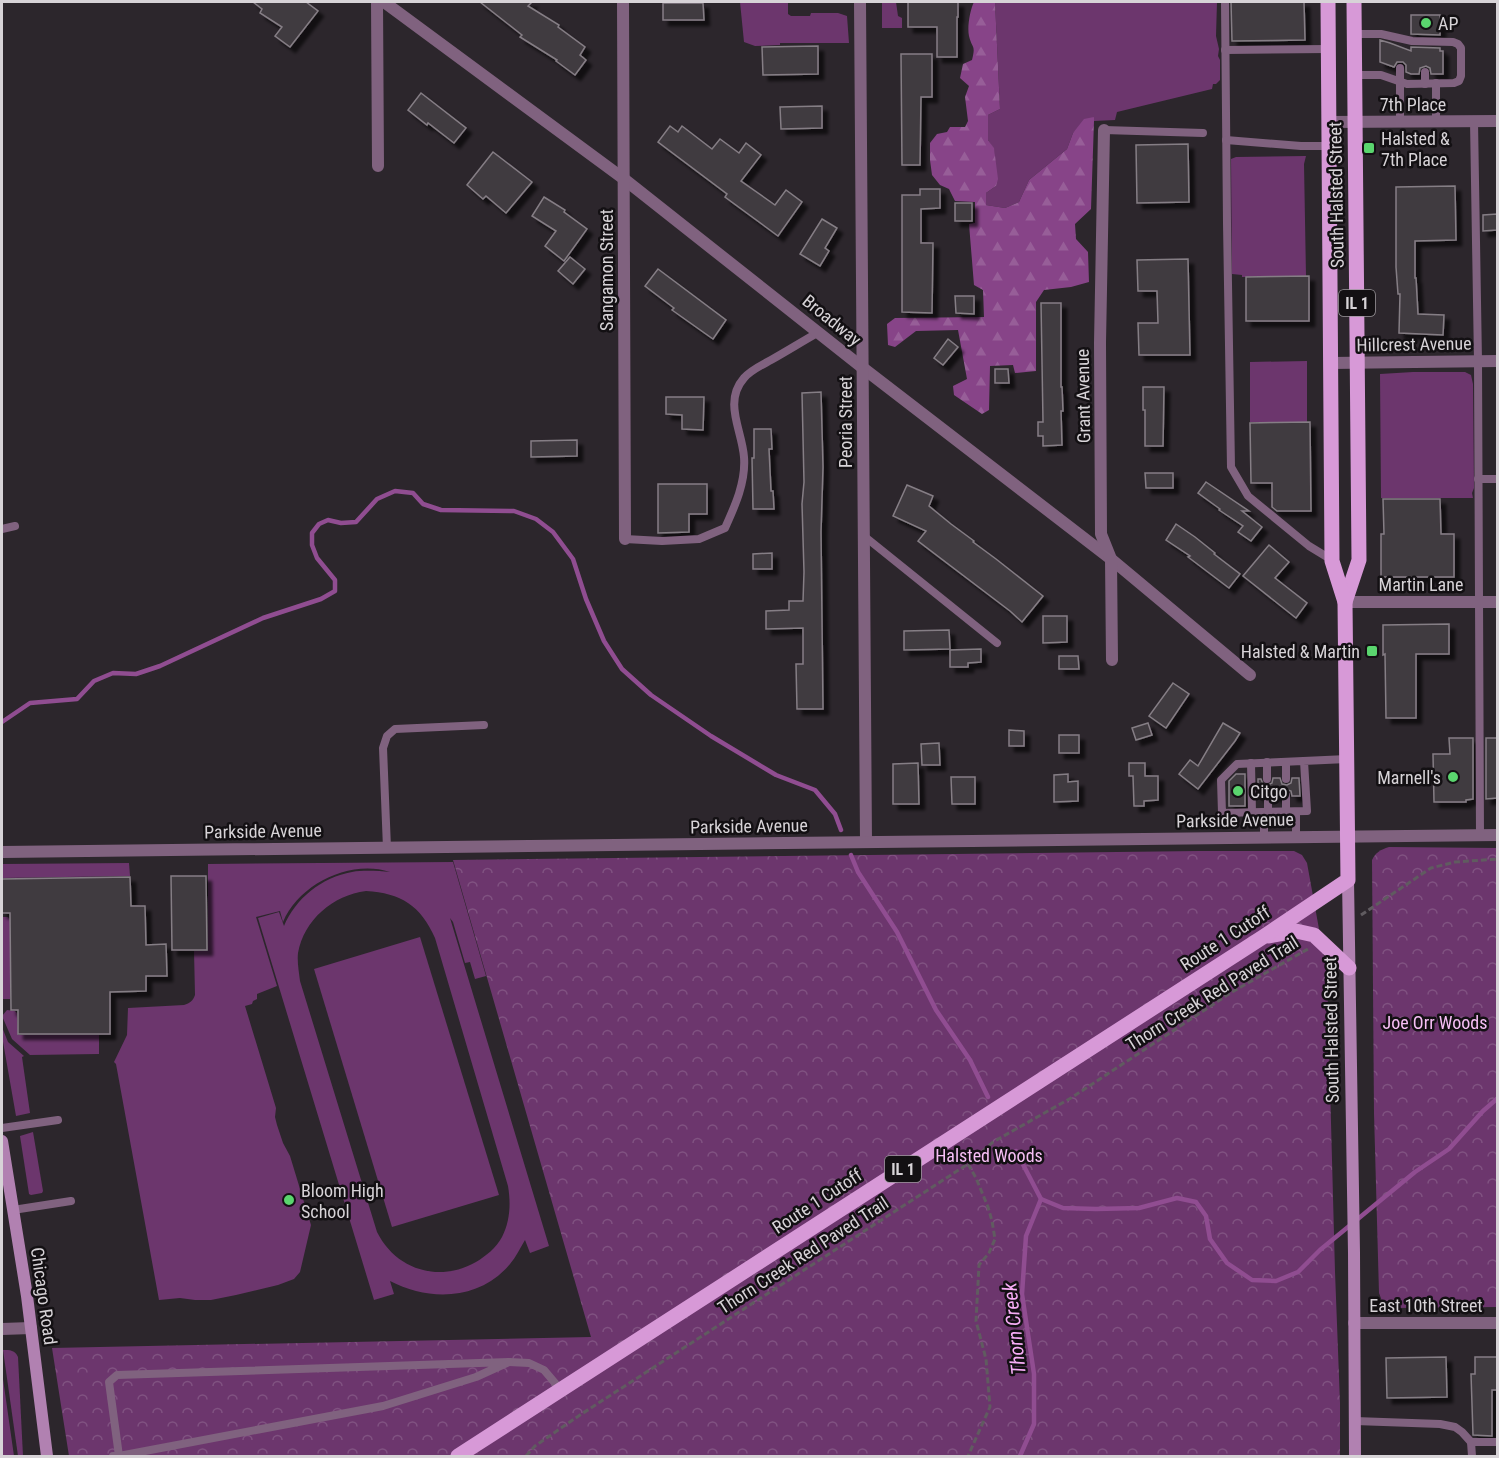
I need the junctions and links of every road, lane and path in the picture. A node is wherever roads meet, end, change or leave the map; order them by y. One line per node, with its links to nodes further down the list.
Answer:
1 (377, 2): 27 (street)
2 (384, 2): 28 (street, Broadway)
3 (623, 2): 28 (street, Sangamon Street)
4 (860, 2): 34 (street, Peoria Street)
5 (1225, 2): 10 (lane)
6 (1328, 2): 9 (main road, South Halsted Street / IL 1)
7 (1354, 2): 8 (main road, South Halsted Street / IL 1)
8 (1354, 34): 13 (main road, South Halsted Street / IL 1); 15 (lane)
9 (1328, 49): 10 (lane); 19 (main road, South Halsted Street / IL 1)
10 (1225, 50): 25 (lane)
11 (1400, 68): 14 (lane)
12 (1425, 72): 16 (lane)
13 (1355, 75): 14 (lane); 20 (main road, South Halsted Street / IL 1)
14 (1400, 81): 16 (lane); 21 (lane)
15 (1436, 83): 16 (lane); 22 (lane)
16 (1425, 84)
17 (1474, 121): 18 (street, 7th Place); 22 (street, 7th Place); 31 (lane)
18 (1497, 121)
19 (1328, 122): 20 (street, 7th Place); 26 (main road, South Halsted Street / IL 1)
20 (1355, 122): 21 (street, 7th Place); 33 (main road, South Halsted Street / IL 1)
21 (1400, 122): 22 (street, 7th Place)
22 (1436, 122)
23 (1104, 130): 24 (lane); 41 (street, Grant Avenue)
24 (1203, 133)
25 (1226, 140): 26 (lane); 42 (lane)
26 (1329, 146): 32 (main road, South Halsted Street / IL 1)
27 (378, 166)
28 (624, 179): 29 (street, Broadway); 40 (street, Sangamon Street)
29 (819, 332): 34 (street, Broadway); 40 (lane)
30 (1497, 361): 31 (street, Hillcrest Avenue)
31 (1478, 362): 33 (street, Hillcrest Avenue); 35 (lane)
32 (1331, 363): 33 (street, Hillcrest Avenue); 42 (main road, South Halsted Street / IL 1)
33 (1357, 363): 43 (main road, South Halsted Street / IL 1)
34 (863, 368): 39 (street, Peoria Street); 41 (street, Broadway)
35 (1478, 479): 36 (lane); 45 (lane)
36 (1497, 479)
37 (15, 526): 38 (lane)
38 (2, 529)
39 (864, 536): 46 (lane); 67 (street, Peoria Street)
40 (625, 539)
41 (1111, 559): 47 (street, Grant Avenue); 48 (street, Broadway)
42 (1332, 561): 43 (main road, South Halsted Street / IL 1)
43 (1345, 602): 45 (street, Martin Lane); 50 (main road, South Halsted Street / IL 1)
44 (1497, 602): 45 (street, Martin Lane)
45 (1479, 603): 62 (lane)
46 (997, 643)
47 (1113, 660)
48 (1250, 675)
49 (484, 725): 68 (lane)
50 (1347, 759): 51 (lane); 65 (main road, South Halsted Street / IL 1)
51 (1304, 761): 53 (lane); 60 (lane)
52 (1267, 762): 53 (lane); 54 (lane); 55 (lane)
53 (1286, 762): 56 (lane)
54 (1251, 763): 61 (lane); 61 (lane)
55 (1267, 779)
56 (1286, 779)
57 (1268, 795): 59 (lane)
58 (1286, 795): 60 (lane)
59 (1266, 812): 60 (lane); 61 (lane); 66 (lane)
60 (1291, 812): 64 (lane)
61 (1252, 813)
62 (1480, 835): 63 (street, Parkside Avenue); 65 (street, Parkside Avenue)
63 (1497, 836)
64 (1296, 837): 65 (street, Parkside Avenue); 66 (street, Parkside Avenue)
65 (1347, 837): 71 (main road, South Halsted Street / IL 1)
66 (1264, 838): 67 (street, Parkside Avenue)
67 (866, 842): 68 (street, Parkside Avenue)
68 (387, 848): 69 (street, Parkside Avenue)
69 (2, 852)
70 (1497, 859): 72 (path)
71 (1348, 880): 73 (main road, Route 1 Cutoff / IL 1); 75 (street, South Halsted Street)
72 (1373, 907)
73 (1263, 937): 75 (main road); 87 (main road, Route 1 Cutoff / IL 1)
74 (1312, 947): 79 (path, Thorn Creek Red Paved Trail)
75 (1349, 968): 82 (street, South Halsted Street)
76 (58, 1120): 77 (lane)
77 (2, 1128)
78 (2, 1141): 81 (street, Chicago Road)
79 (968, 1164): 94 (path, Thorn Creek Red Paved Trail); 95 (path)
80 (71, 1201): 81 (lane)
81 (13, 1210): 84 (street, Chicago Road)
82 (1354, 1323): 83 (street, East 10th Street); 88 (street, South Halsted Street)
83 (1497, 1323)
84 (31, 1328): 85 (street); 91 (street, Chicago Road)
85 (2, 1329)
86 (509, 1362): 87 (lane); 92 (lane); 92 (lane)
87 (561, 1390): 93 (main road, Route 1 Cutoff / IL 1)
88 (1355, 1421): 89 (lane); 96 (street, South Halsted Street)
89 (1472, 1442): 90 (lane); 97 (lane)
90 (1497, 1442)
91 (47, 1456)
92 (116, 1456)
93 (458, 1456)
94 (526, 1456)
95 (969, 1456)
96 (1355, 1456)
97 (1472, 1456)

